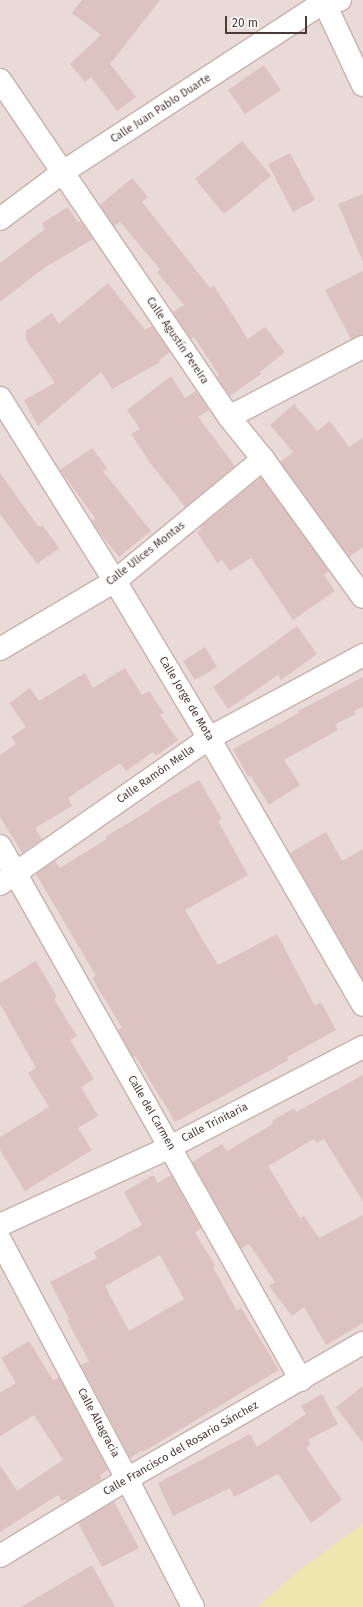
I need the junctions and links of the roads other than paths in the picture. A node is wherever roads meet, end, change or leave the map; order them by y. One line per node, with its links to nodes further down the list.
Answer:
1 (329, 1): 3 (street); 4 (street, Calle Juan Pablo Duarte)
2 (0, 80): 4 (street, Calle Agustín Pereira)
3 (363, 85)
4 (63, 172): 5 (street, Calle Juan Pablo Duarte); 8 (street, Calle Agustín Pereira)
5 (0, 219)
6 (363, 347): 8 (street)
7 (0, 398): 10 (street, Calle Jorge de Mota)
8 (229, 418): 9 (street, Calle Agustín Pereira)
9 (263, 459): 10 (street, Calle Ulices Montas); 11 (street, Calle Agustín Pereira)
10 (115, 581): 12 (street, Calle Ulices Montas); 14 (street, Calle Jorge de Mota)
11 (363, 597)
12 (0, 649)
13 (363, 655): 14 (street, Calle Ramón Mella)
14 (209, 738): 16 (street, Calle Ramón Mella); 17 (street, Calle Jorge de Mota)
15 (0, 846): 16 (street, Calle del Carmen)
16 (7, 879): 19 (street, Calle del Carmen)
17 (363, 1005)
18 (363, 1046): 19 (street, Calle Trinitaria)
19 (170, 1147): 20 (street, Calle Trinitaria); 23 (street, Calle del Carmen)
20 (0, 1225)
21 (0, 1240): 24 (street, Calle Altagracia)
22 (363, 1342): 23 (street, Calle Francisco del Rosario Sánchez)
23 (301, 1380): 24 (street, Calle Francisco del Rosario Sánchez)
24 (127, 1479): 25 (street, Calle Francisco del Rosario Sánchez); 26 (street, Calle Altagracia)
25 (0, 1556)
26 (193, 1607)

